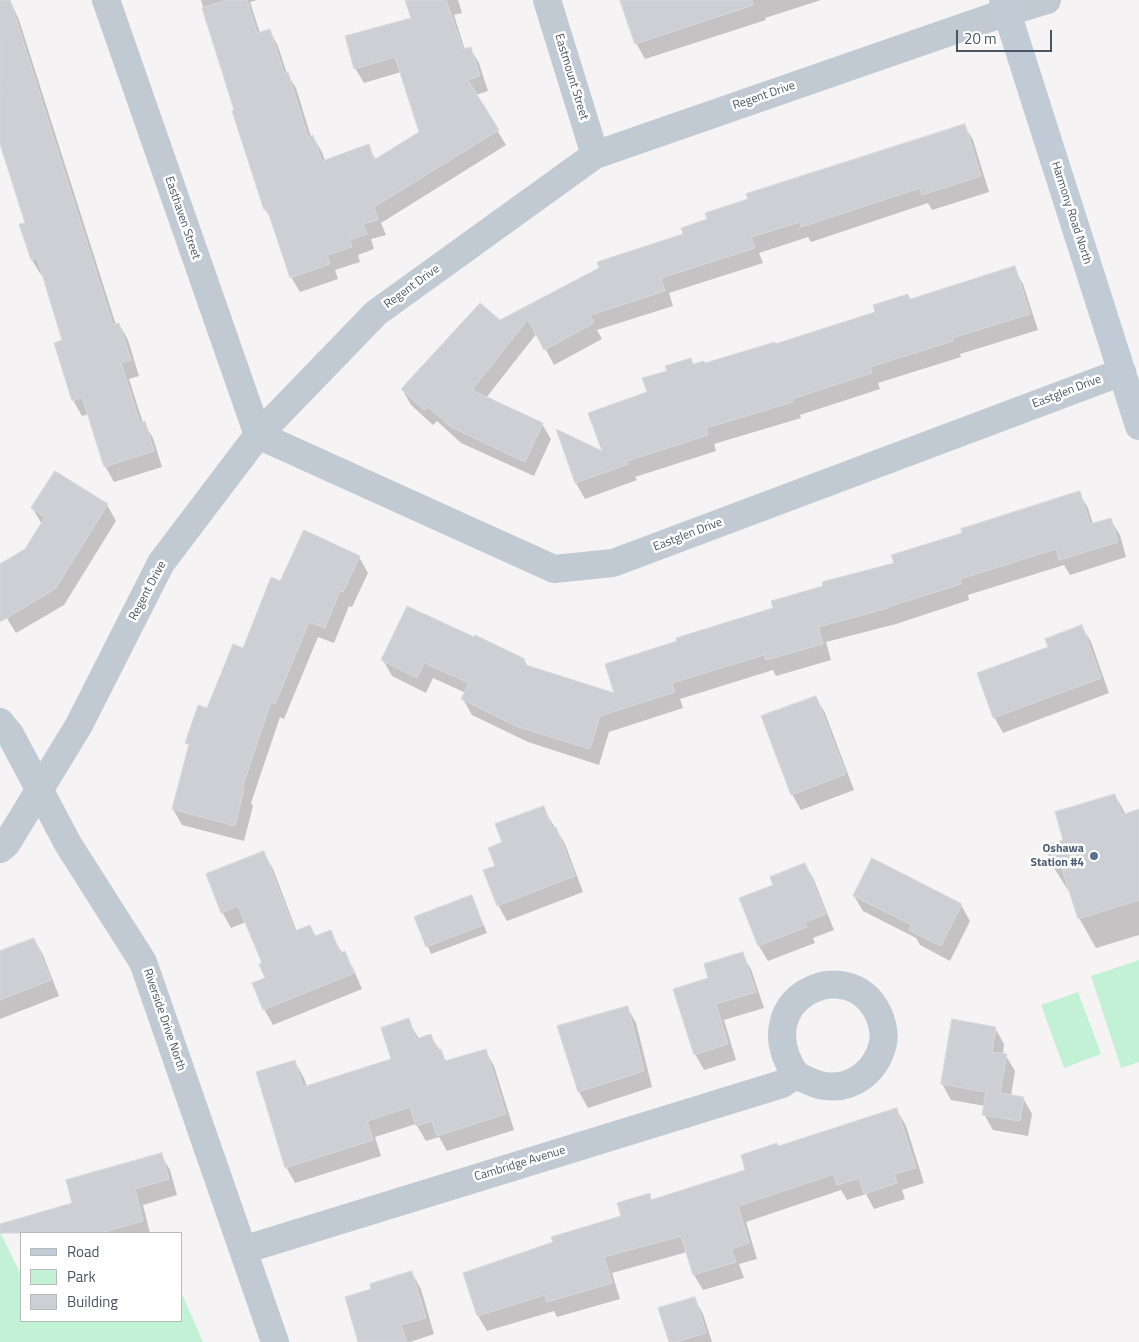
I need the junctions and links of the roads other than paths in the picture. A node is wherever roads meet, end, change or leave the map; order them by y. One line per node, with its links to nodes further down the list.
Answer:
1 (106, 0): 8 (street, Easthaven Street)
2 (548, 0): 5 (street, Eastmount Street)
3 (1047, 0): 4 (street, Regent Drive)
4 (1005, 6): 5 (street, Regent Drive); 6 (main road, Harmony Road North)
5 (595, 155): 8 (street, Regent Drive)
6 (1122, 372): 7 (main road, Harmony Road North); 8 (street, Eastglen Drive)
7 (1139, 426)
8 (258, 436): 10 (street, Regent Drive)
9 (0, 722): 10 (street, Riverside Drive North)
10 (40, 790): 11 (street, Regent Drive); 13 (street, Riverside Drive North)
11 (0, 849)
12 (796, 1075): 13 (street, Cambridge Avenue)
13 (242, 1250): 14 (street, Riverside Drive North)
14 (275, 1342)

